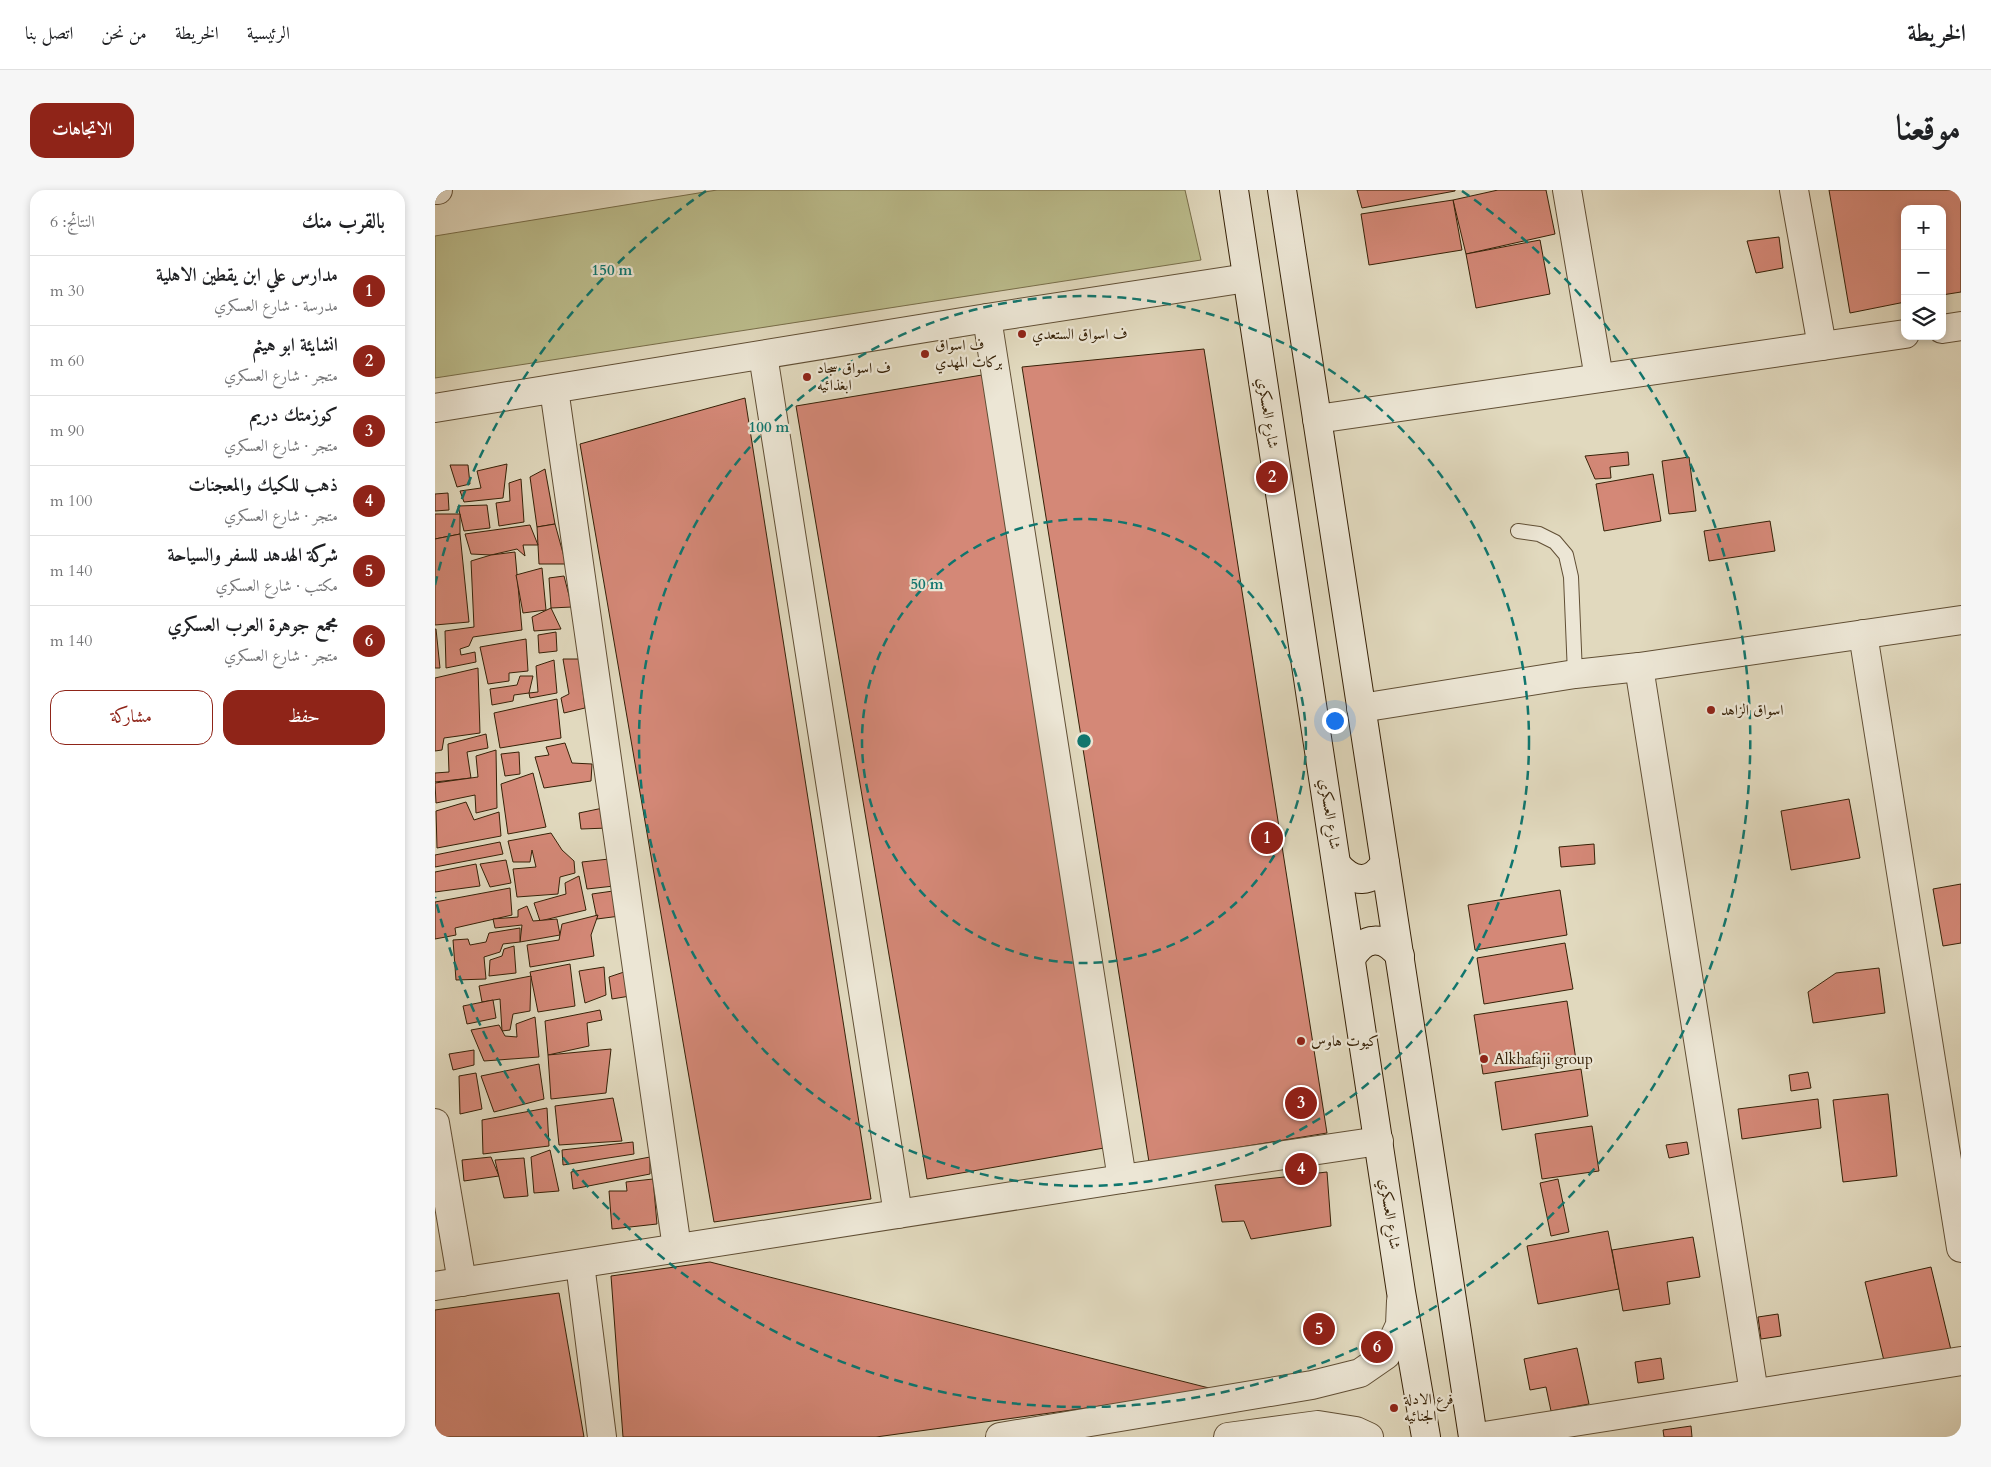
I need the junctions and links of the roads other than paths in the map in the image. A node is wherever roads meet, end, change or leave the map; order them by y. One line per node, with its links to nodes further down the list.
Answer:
1 (1234, 190): 5 (street, شارع العسكري)
2 (1282, 190): 15 (street)
3 (1567, 190): 12 (street)
4 (1794, 190): 10 (street)
5 (1247, 278): 6 (street); 23 (street, شارع العسكري)
6 (987, 318): 11 (street); 28 (street)
7 (1961, 326): 8 (street)
8 (1946, 328)
9 (1901, 335): 10 (street)
10 (1822, 346): 12 (street)
11 (763, 355): 13 (street); 29 (street)
12 (1599, 378): 15 (street)
13 (554, 389): 14 (street); 30 (street)
14 (435, 408)
15 (1317, 419): 21 (street)
16 (1518, 531): 20 (lane)
17 (1961, 620): 18 (street)
18 (1863, 634): 19 (street); 31 (street)
19 (1639, 667): 20 (street); 38 (street)
20 (1575, 674): 21 (street)
21 (1361, 708): 22 (street)
22 (1385, 863): 23 (street); 24 (street)
23 (1337, 866): 25 (street, شارع العسكري)
24 (1400, 956): 25 (street); 45 (street)
25 (1351, 959): 27 (street, شارع العسكري)
26 (435, 1124): 33 (street)
27 (1379, 1141): 28 (street); 35 (street, شارع العسكري)
28 (1123, 1179): 29 (street)
29 (899, 1214): 30 (street)
30 (677, 1248): 32 (street)
31 (1961, 1248)
32 (580, 1264): 33 (street); 40 (street)
33 (462, 1282): 34 (street)
34 (435, 1286)
35 (1401, 1292): 37 (street); 44 (street, شارع العسكري)
36 (1961, 1361): 38 (street)
37 (1312, 1385): 39 (street); 41 (street)
38 (1754, 1394): 46 (street)
39 (1318, 1424): 42 (street); 43 (street)
40 (603, 1437)
41 (1000, 1437)
42 (1228, 1437)
43 (1369, 1437)
44 (1427, 1437)
45 (1473, 1437)
46 (1478, 1437)

